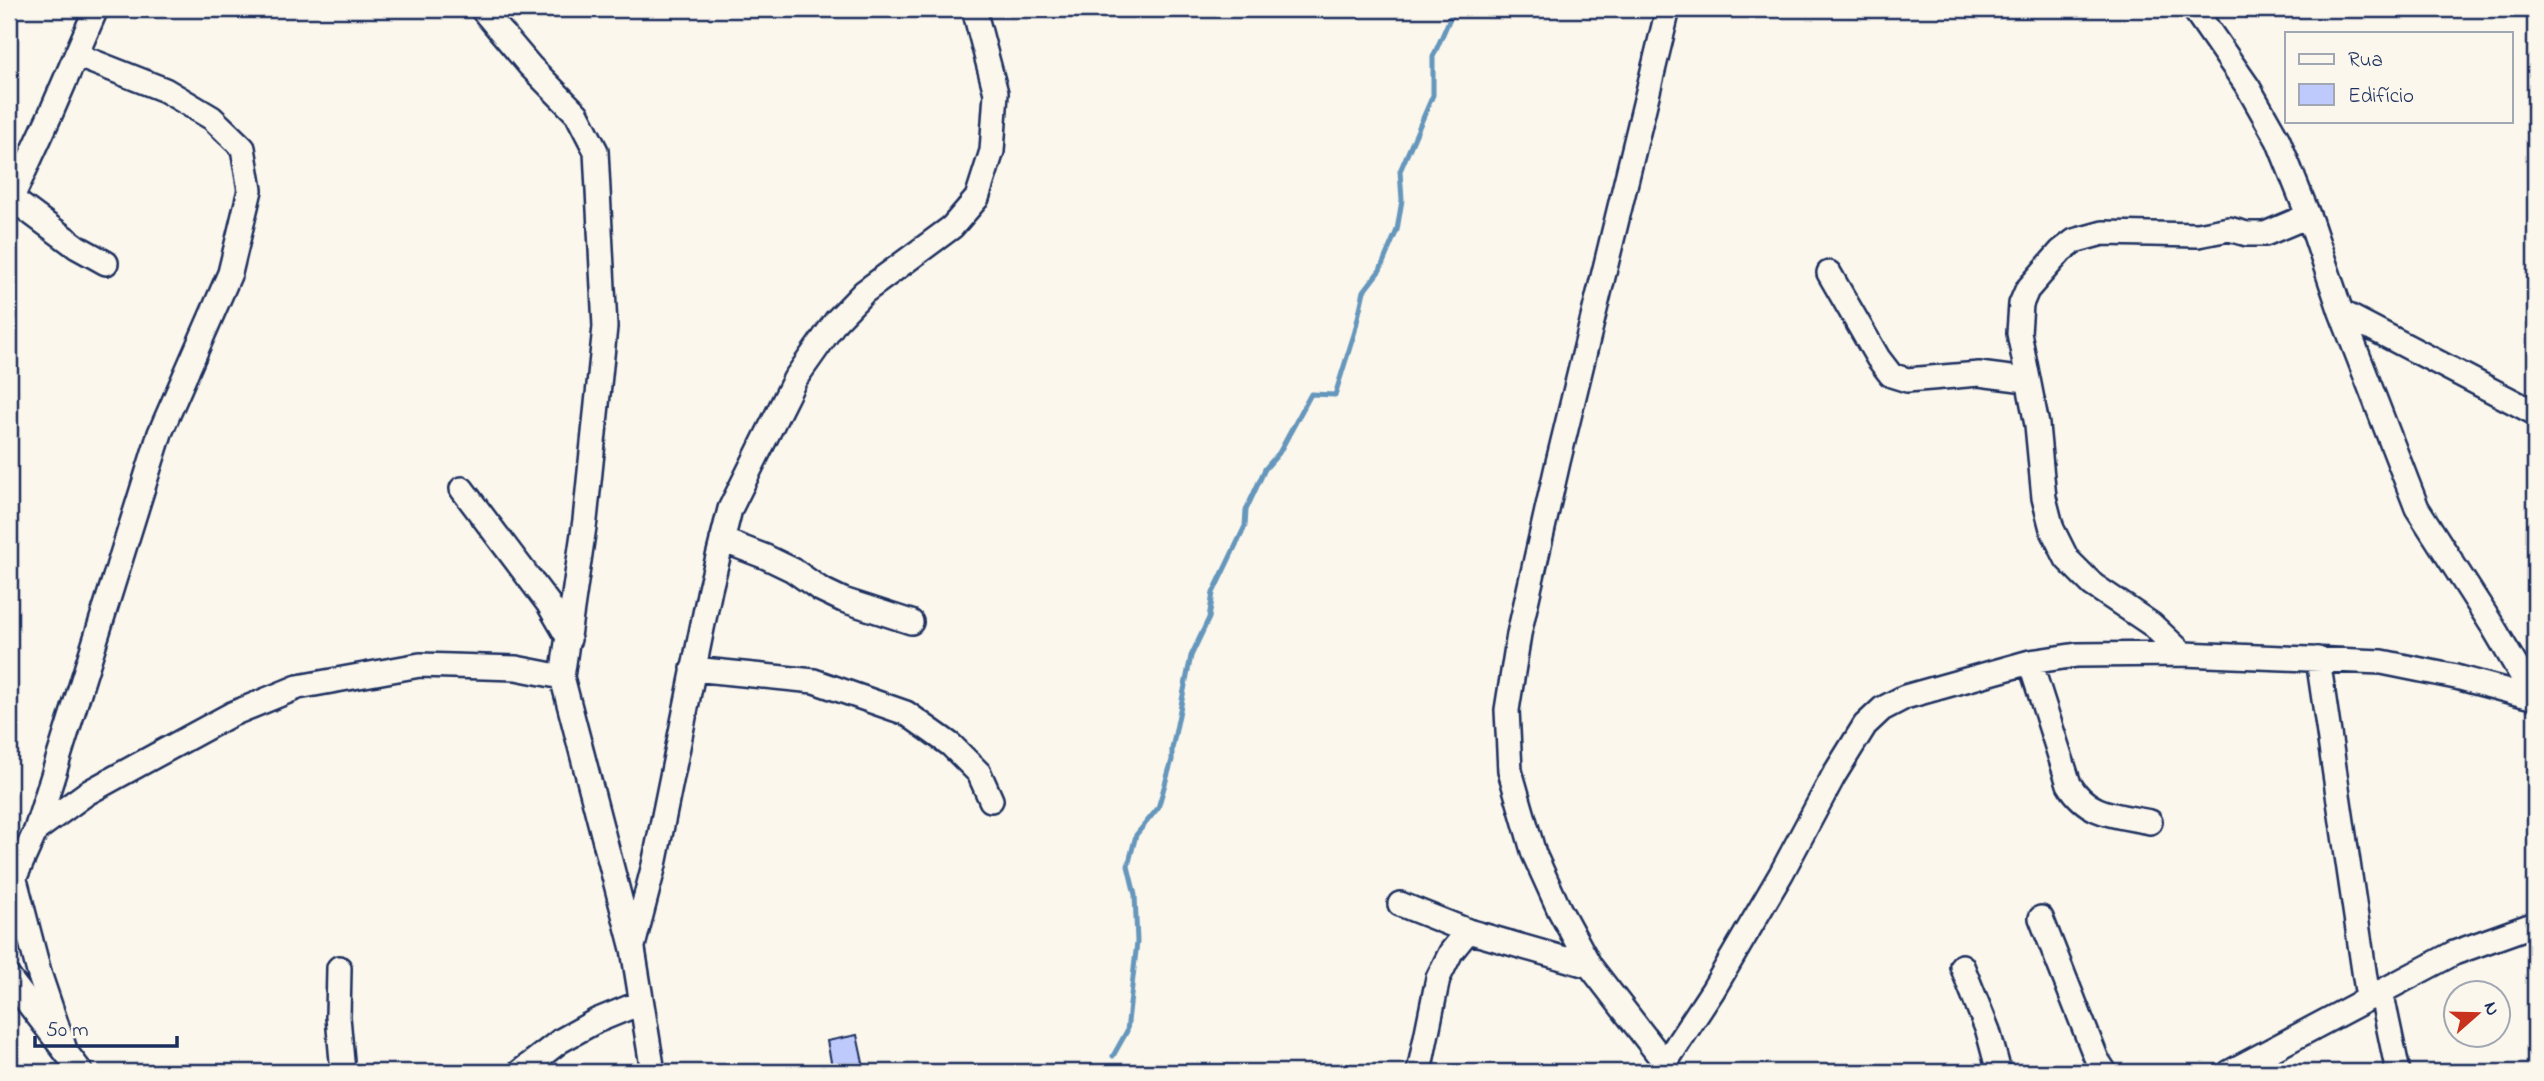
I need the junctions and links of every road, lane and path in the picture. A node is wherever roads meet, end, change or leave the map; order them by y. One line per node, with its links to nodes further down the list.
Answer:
1 (96, 9): 6 (street)
2 (482, 9): 17 (street)
3 (974, 9): 15 (street)
4 (1668, 9): 34 (street)
5 (2199, 11): 8 (street)
6 (76, 55): 7 (street); 26 (street)
7 (10, 201): 9 (street)
8 (2308, 216): 11 (street); 12 (street)
9 (106, 263)
10 (1829, 273): 12 (street)
11 (2341, 312): 13 (street); 23 (street)
12 (2026, 380): 18 (street)
13 (2535, 413)
14 (462, 489): 17 (street)
15 (722, 540): 16 (street); 21 (street)
16 (911, 622)
17 (569, 639): 22 (street)
18 (2183, 654): 19 (street); 20 (street)
19 (2318, 659): 23 (street); 38 (street)
20 (2030, 662): 25 (street); 41 (street)
21 (693, 669): 24 (street); 33 (street)
22 (562, 677): 26 (street); 33 (street)
23 (2535, 698)
24 (991, 800)
25 (2150, 822)
26 (36, 830): 28 (street)
27 (9, 853): 28 (street)
28 (12, 883): 40 (street)
29 (1400, 904): 32 (street)
30 (2041, 918): 48 (street)
31 (2535, 924): 38 (street)
32 (1468, 931): 34 (street); 46 (street)
33 (633, 949): 39 (street)
34 (1590, 966): 41 (street)
35 (1962, 966): 47 (street)
36 (339, 968): 43 (street)
37 (9, 978): 40 (street)
38 (2374, 995): 49 (street); 50 (street)
39 (640, 1003): 44 (street); 45 (street)
40 (65, 1050): 42 (street)
41 (1667, 1068)
42 (81, 1072)
43 (343, 1072)
44 (520, 1072)
45 (653, 1072)
46 (1419, 1072)
47 (1998, 1072)
48 (2105, 1072)
49 (2230, 1072)
50 (2398, 1072)

